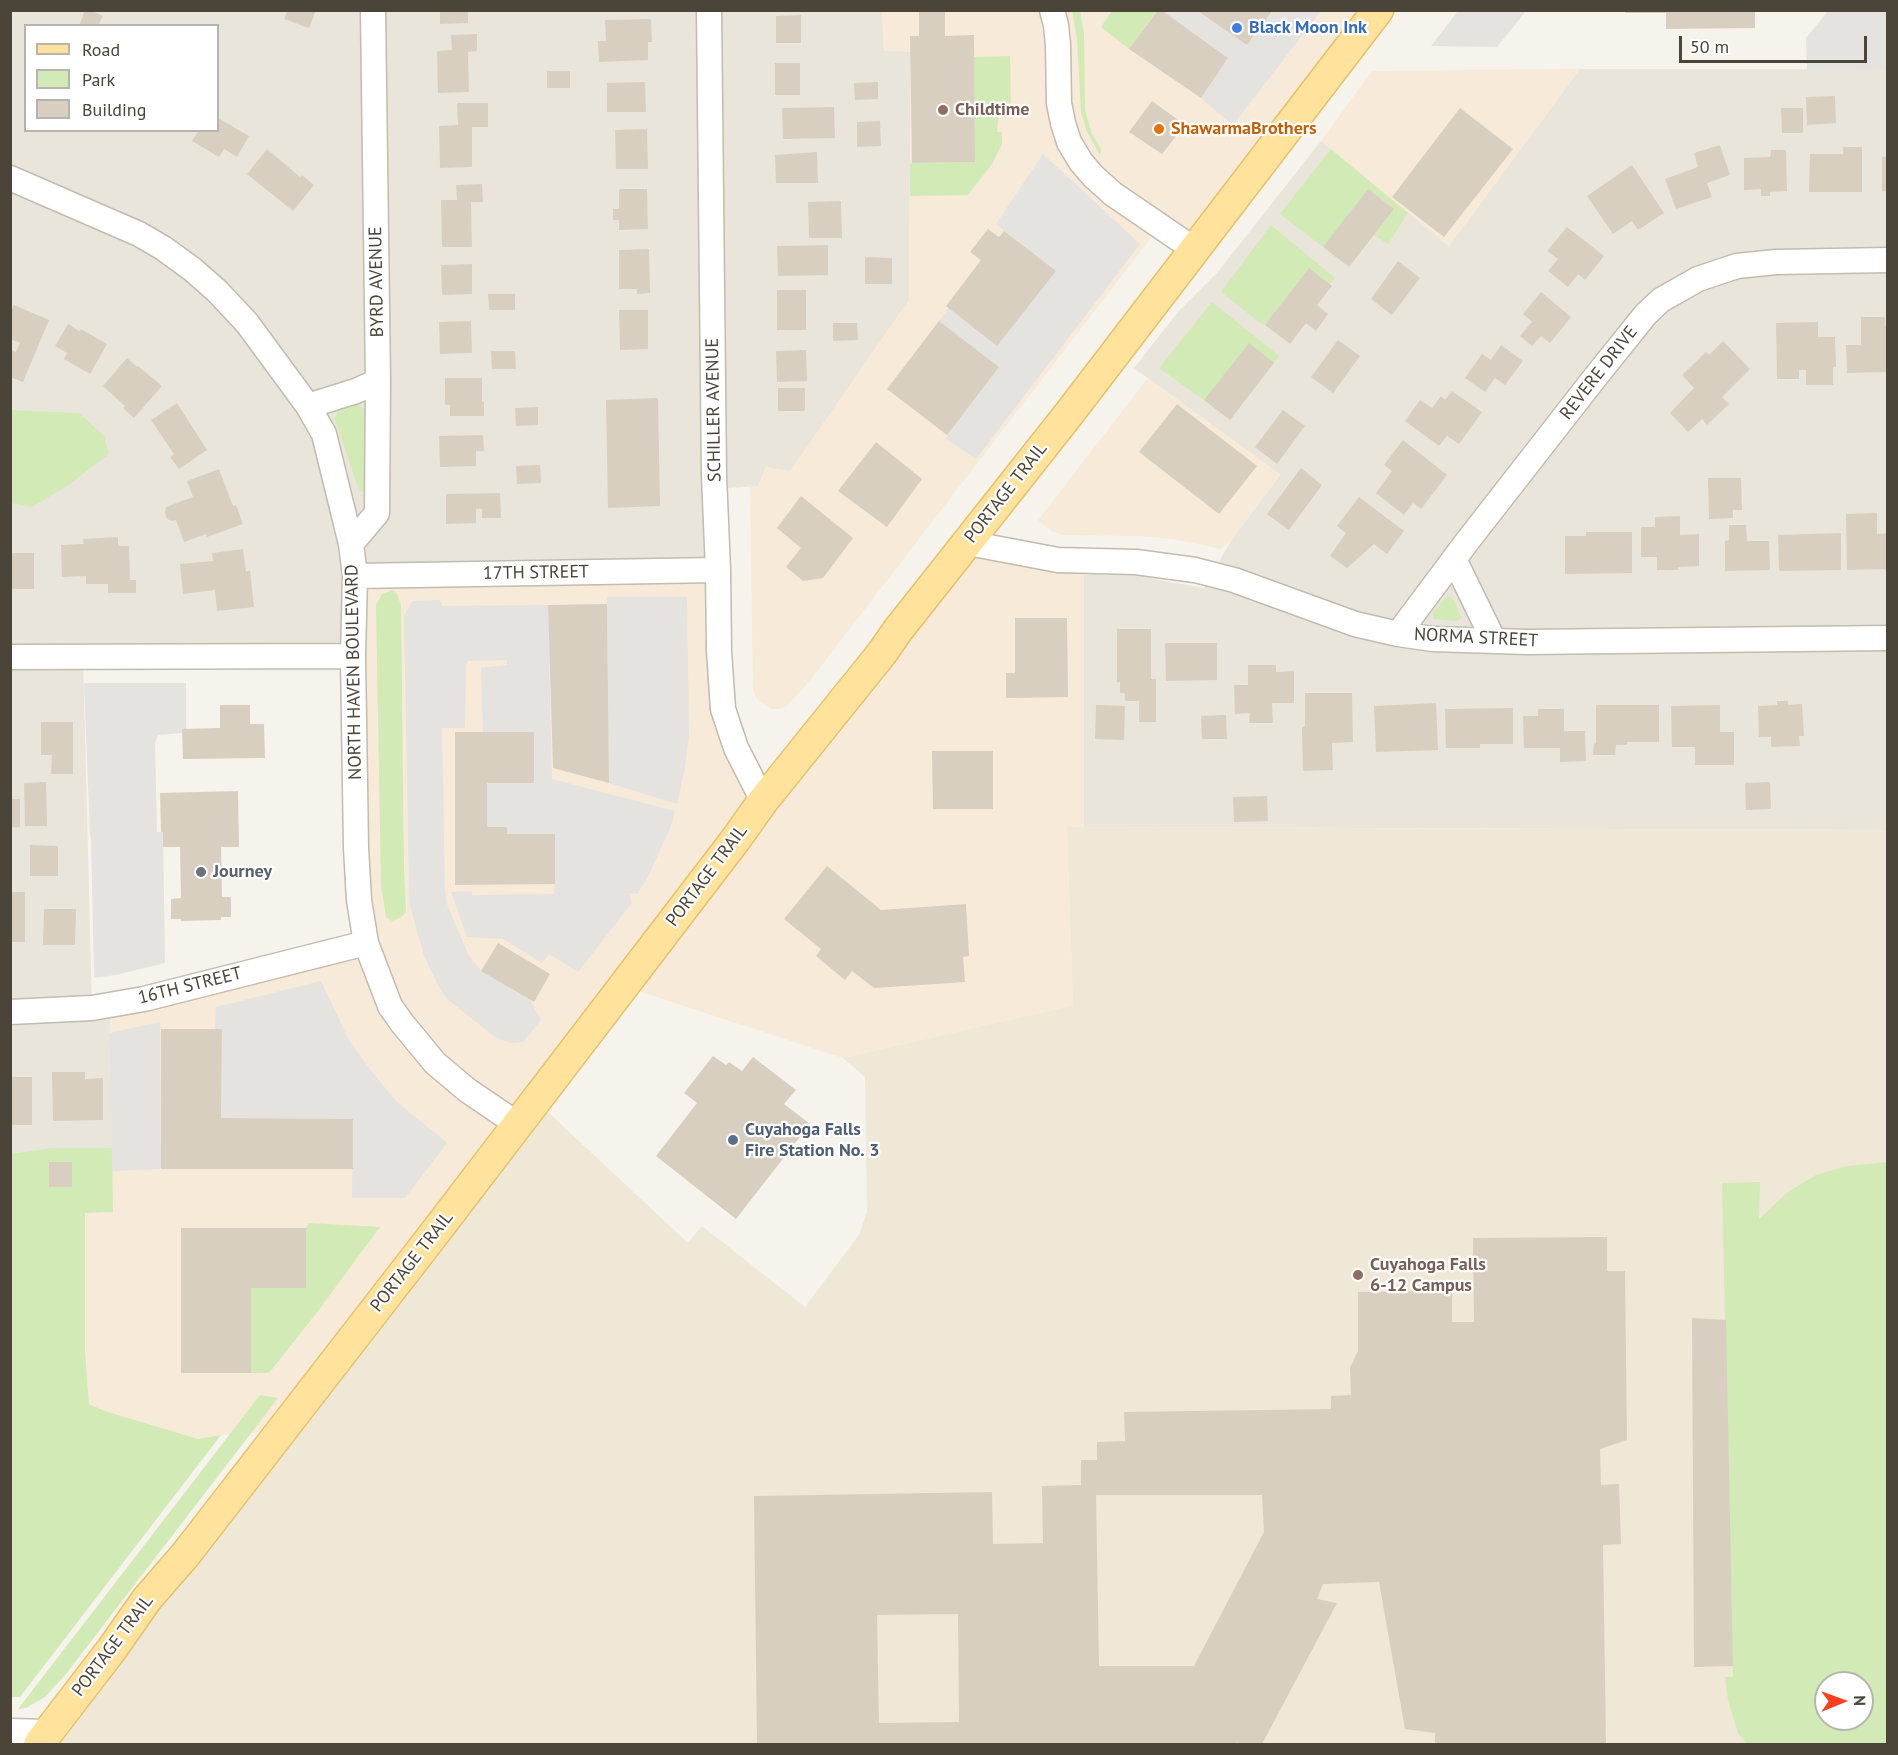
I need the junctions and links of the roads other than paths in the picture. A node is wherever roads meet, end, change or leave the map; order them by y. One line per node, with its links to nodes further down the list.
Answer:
1 (373, 10): 8 (street, BYRD AVENUE)
2 (709, 10): 13 (street, SCHILLER AVENUE)
3 (1052, 10): 6 (street)
4 (1378, 10): 6 (main road, PORTAGE TRAIL)
5 (10, 178): 9 (street, NORTH HAVEN BOULEVARD)
6 (1195, 250): 10 (main road, PORTAGE TRAIL)
7 (1887, 260): 12 (street, REVERE DRIVE)
8 (378, 381): 9 (street); 11 (street, BYRD AVENUE)
9 (308, 406): 11 (street, NORTH HAVEN BOULEVARD)
10 (968, 543): 15 (street, NORMA STREET); 20 (main road, PORTAGE TRAIL)
11 (351, 544): 14 (street, NORTH HAVEN BOULEVARD)
12 (1454, 559): 15 (street, REVERE DRIVE); 17 (street)
13 (718, 570): 14 (street, 17TH STREET); 20 (street, SCHILLER AVENUE)
14 (355, 576): 18 (street, NORTH HAVEN BOULEVARD)
15 (1398, 634): 17 (street, NORMA STREET)
16 (1887, 638): 17 (street, NORMA STREET)
17 (1494, 641)
18 (353, 656): 19 (street); 21 (street, NORTH HAVEN BOULEVARD)
19 (10, 657)
20 (763, 801): 23 (main road, PORTAGE TRAIL)
21 (366, 944): 22 (street, 16TH STREET); 23 (street, NORTH HAVEN BOULEVARD)
22 (10, 1011)
23 (517, 1124): 25 (main road, PORTAGE TRAIL)
24 (10, 1731): 25 (street)
25 (44, 1738)

